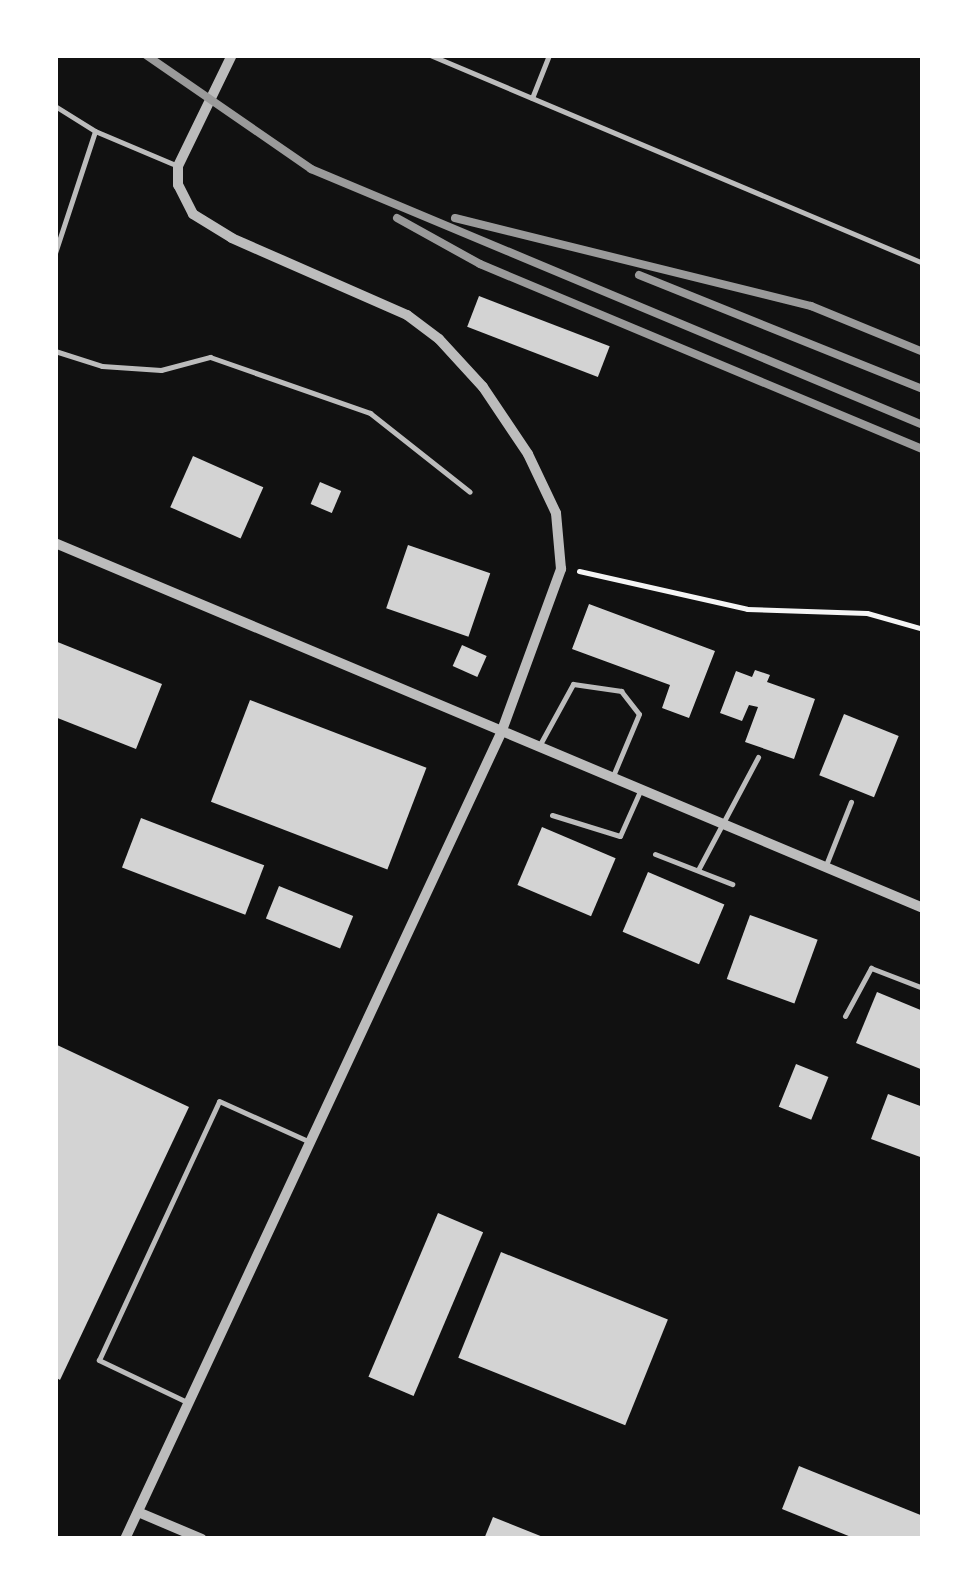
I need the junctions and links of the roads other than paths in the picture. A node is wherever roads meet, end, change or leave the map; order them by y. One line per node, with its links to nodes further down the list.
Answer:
1 (232, 55): 7 (street)
2 (430, 55): 4 (lane)
3 (550, 55): 4 (lane)
4 (532, 98): 9 (lane)
5 (55, 106): 6 (lane)
6 (95, 131): 7 (lane); 8 (lane)
7 (178, 166): 13 (street)
8 (55, 253)
9 (923, 263)
10 (55, 351): 11 (lane)
11 (470, 492)
12 (55, 543): 13 (street)
13 (501, 733): 14 (street); 28 (street)
14 (538, 748): 16 (street); 16 (lane)
15 (758, 757): 20 (lane)
16 (612, 779): 17 (street)
17 (640, 791): 19 (lane); 20 (street)
18 (852, 802): 22 (lane)
19 (552, 814)
20 (718, 824): 22 (street); 23 (lane)
21 (656, 854): 23 (lane)
22 (824, 868): 25 (street)
23 (698, 870): 24 (lane)
24 (732, 884)
25 (923, 908)
26 (923, 988): 27 (lane)
27 (845, 1016)
28 (310, 1142): 29 (street); 29 (lane)
29 (190, 1403): 30 (street)
30 (138, 1512): 31 (street); 32 (street)
31 (125, 1539)
32 (202, 1539)

